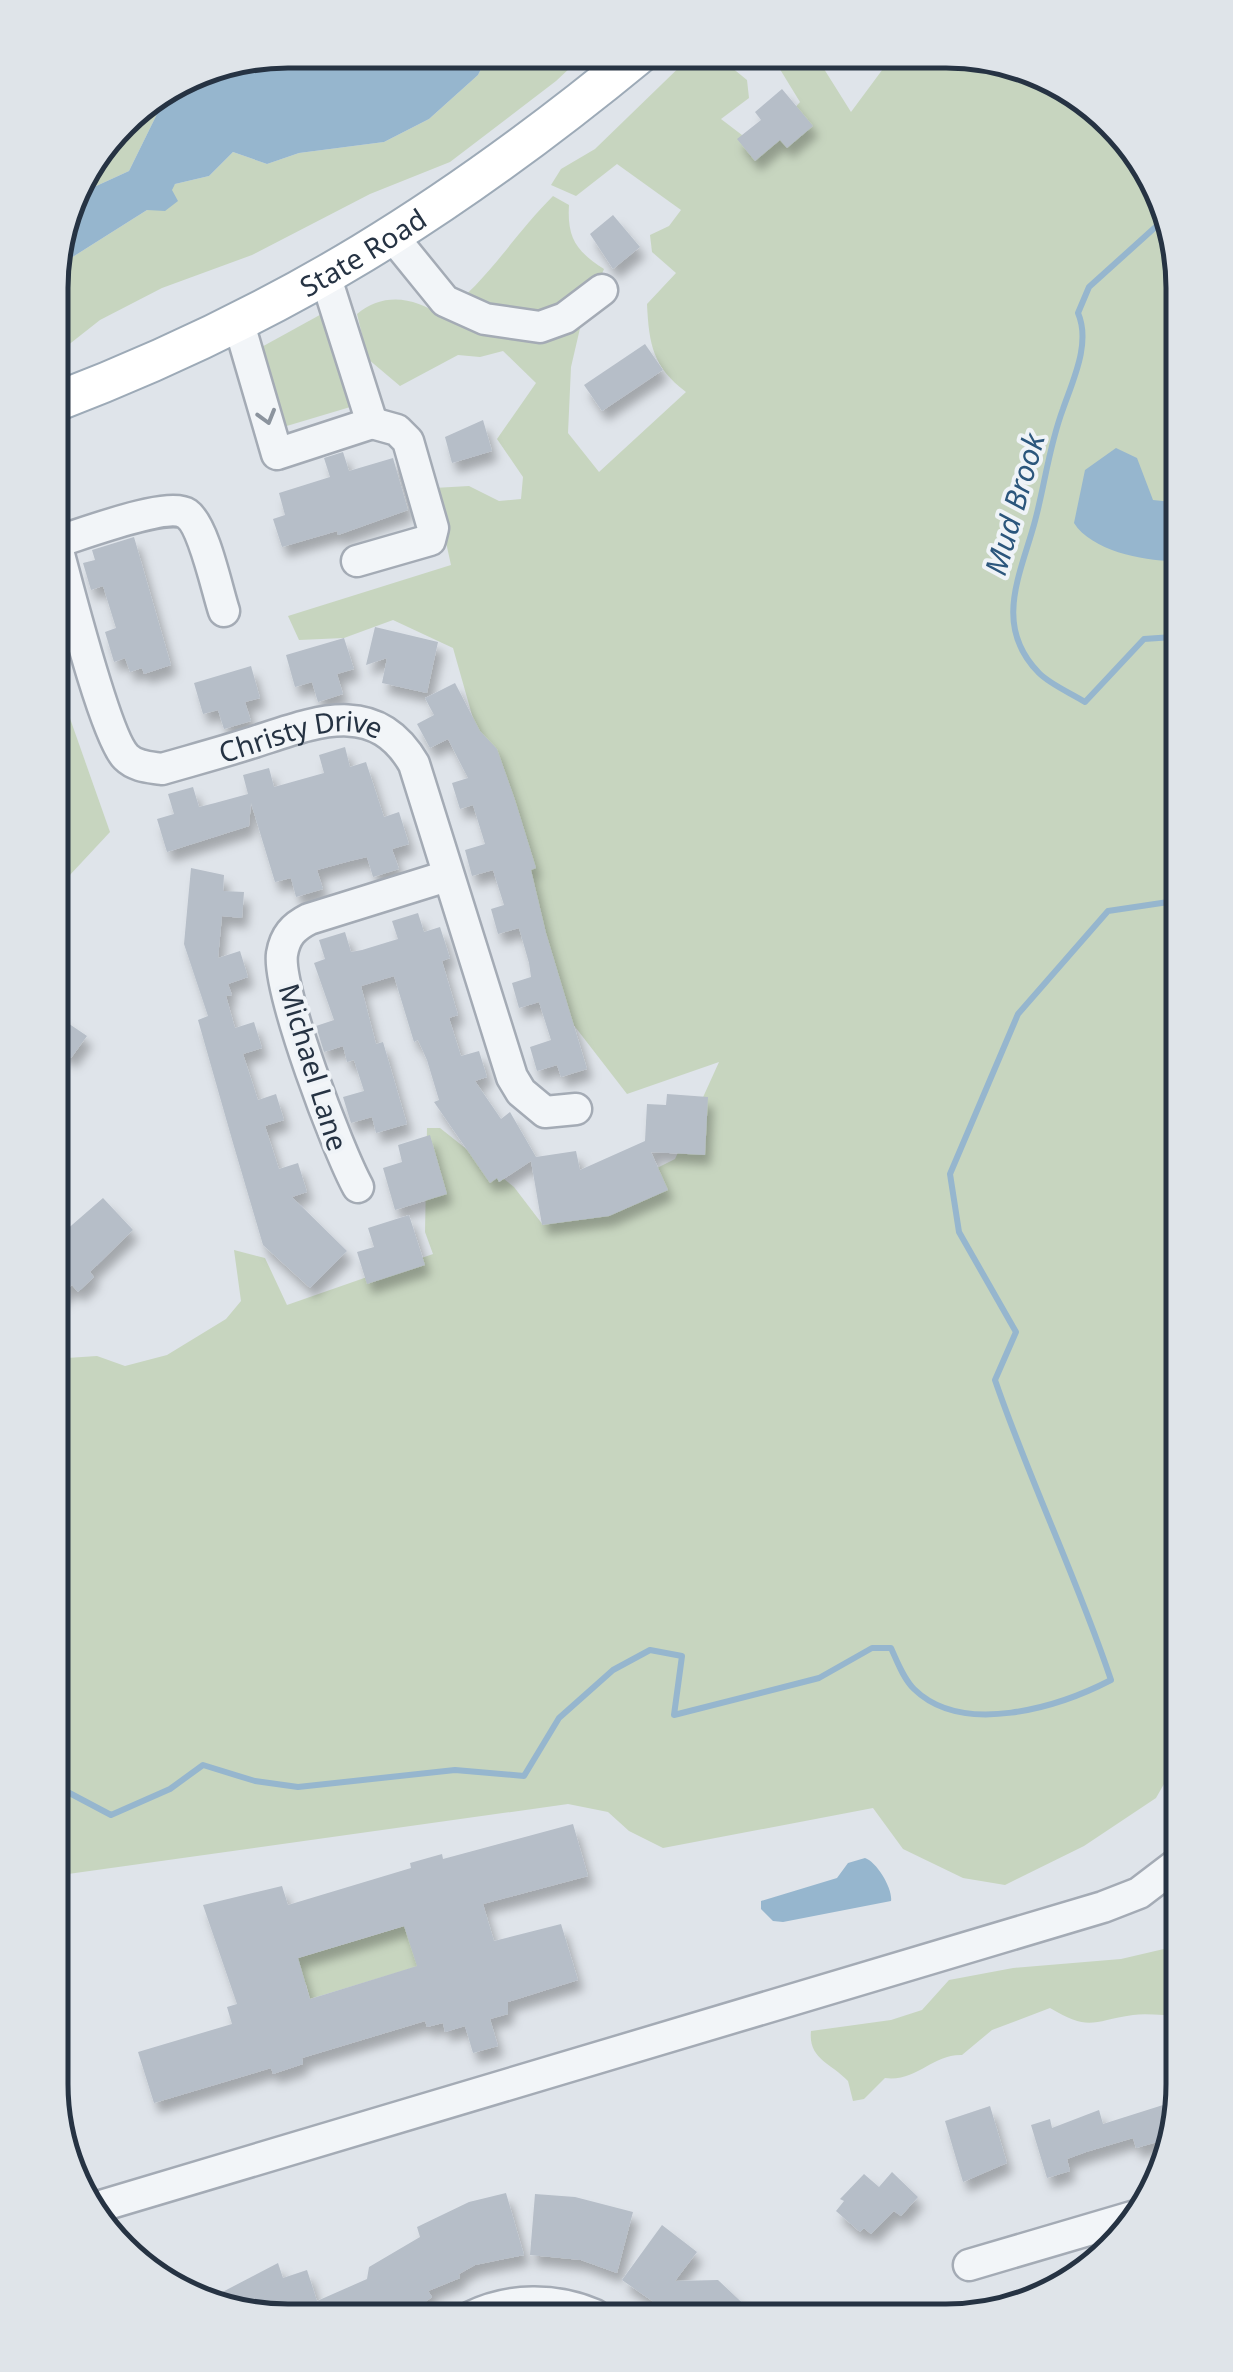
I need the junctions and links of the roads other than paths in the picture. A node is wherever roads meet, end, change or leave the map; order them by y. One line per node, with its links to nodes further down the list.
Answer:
1 (623, 68): 2 (main road, State Road)
2 (393, 237): 3 (main road, State Road); 4 (street)
3 (326, 278): 5 (main road, State Road); 7 (street)
4 (602, 290)
5 (239, 324): 6 (main road, State Road); 7 (street, one-way to 7)
6 (68, 398)
7 (372, 424): 9 (street)
8 (68, 534): 11 (street)
9 (357, 561)
10 (68, 582): 12 (street, Christy Drive)
11 (224, 611)
12 (446, 876): 13 (street, Christy Drive); 14 (street, Michael Lane)
13 (576, 1109)
14 (358, 1187)
15 (1165, 1875): 16 (street)
16 (104, 2205)
17 (1118, 2221): 18 (street)
18 (969, 2265)

